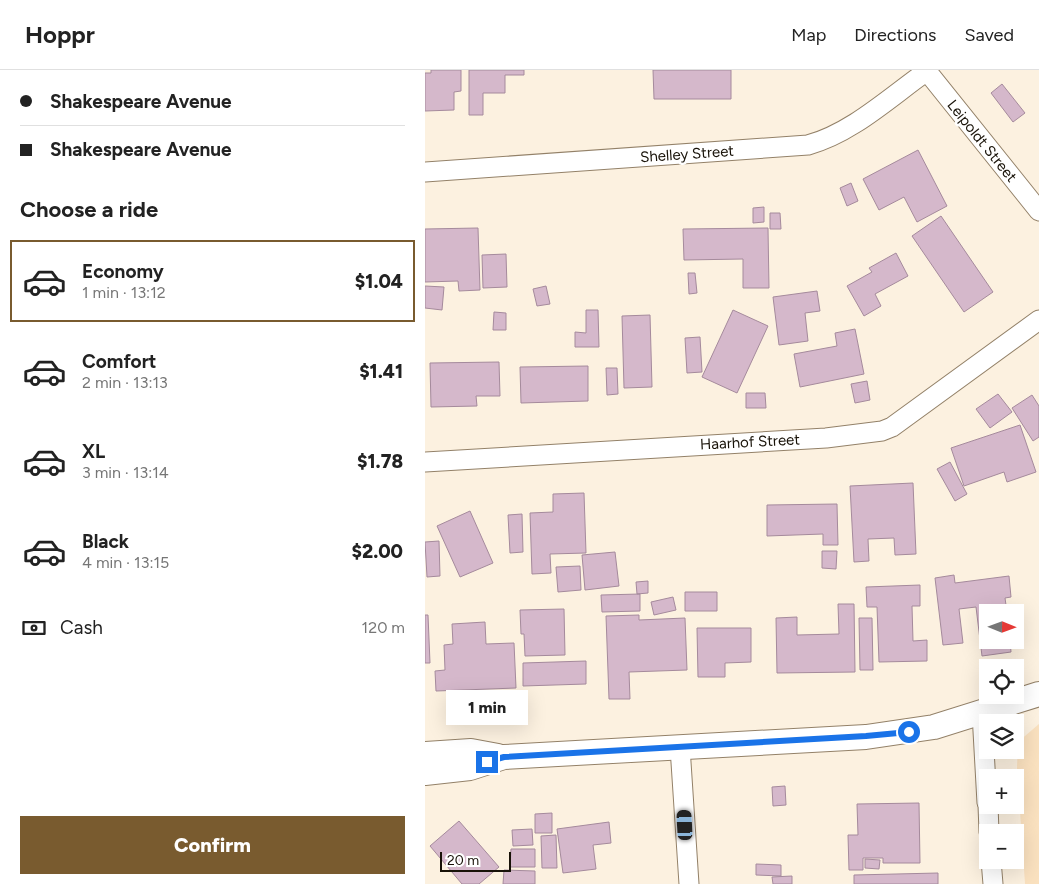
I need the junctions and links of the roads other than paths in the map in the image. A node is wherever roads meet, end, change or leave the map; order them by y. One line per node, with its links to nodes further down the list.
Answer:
1 (926, 70): 2 (street, Shelley Street); 3 (street, Leipoldt Street)
2 (425, 172)
3 (1039, 211)
4 (1039, 320): 5 (street, Haarhof Street)
5 (425, 462)
6 (1039, 694): 7 (street)
7 (982, 713): 8 (street); 11 (street)
8 (680, 747): 10 (street); 14 (street)
9 (425, 754): 10 (street)
10 (504, 757): 12 (street)
11 (986, 769)
12 (425, 772)
13 (992, 869): 15 (street)
14 (689, 884)
15 (993, 884)

